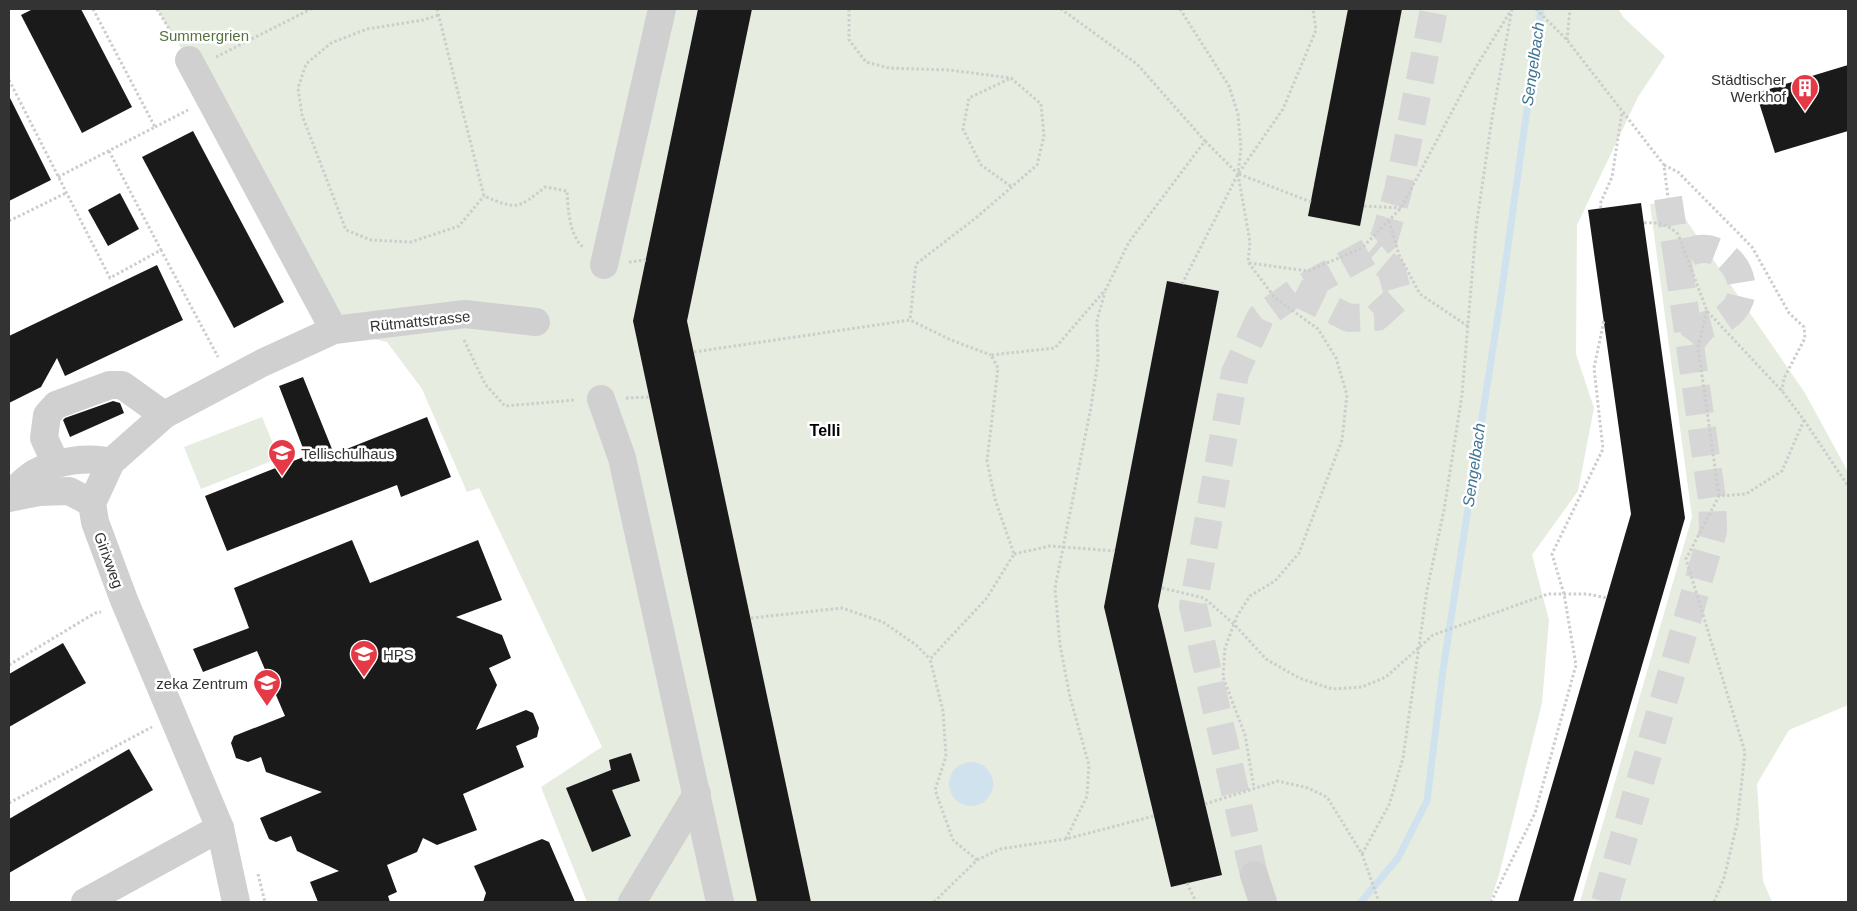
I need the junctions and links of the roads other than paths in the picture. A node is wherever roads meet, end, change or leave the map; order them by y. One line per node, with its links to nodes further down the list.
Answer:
1 (662, 9): 3 (street)
2 (191, 64): 5 (street)
3 (604, 265)
4 (536, 322): 5 (street, Rütmattstrasse)
5 (334, 330): 7 (street)
6 (601, 399): 12 (street)
7 (164, 415): 8 (street); 9 (street)
8 (111, 462): 9 (street); 11 (street)
9 (56, 464): 10 (street)
10 (9, 497): 11 (street)
11 (92, 503): 13 (street, Girixweg)
12 (697, 794): 17 (street); 18 (street)
13 (220, 828): 15 (street); 16 (street, Girixweg)
14 (1254, 875): 19 (street)
15 (86, 902)
16 (236, 902)
17 (632, 902)
18 (720, 902)
19 (1263, 902)

